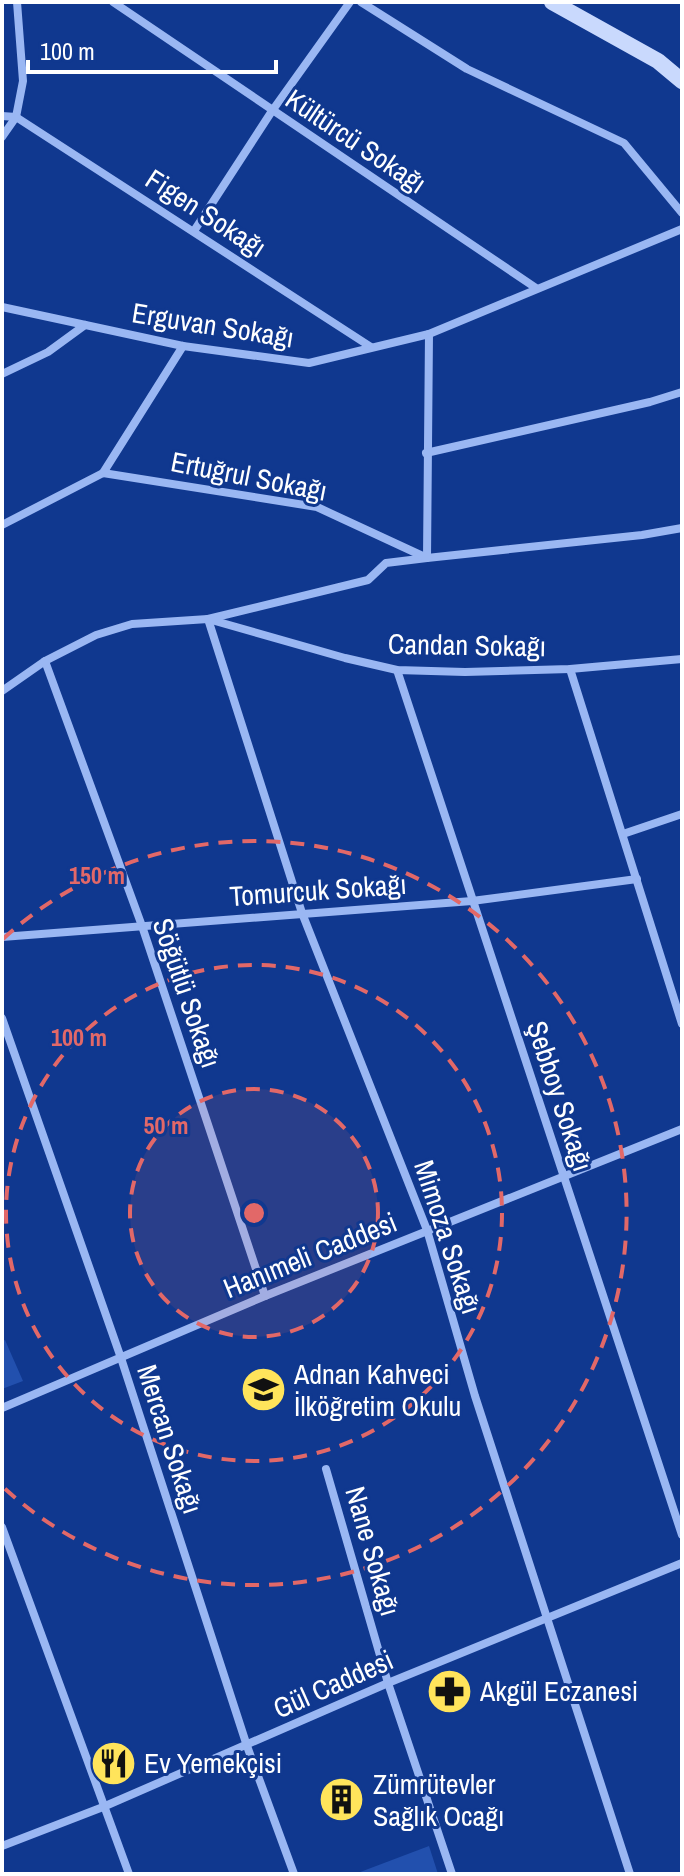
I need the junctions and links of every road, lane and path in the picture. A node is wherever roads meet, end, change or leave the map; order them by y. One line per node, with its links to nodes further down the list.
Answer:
1 (17, 2): 9 (street)
2 (113, 2): 7 (street, Kültürcü Sokağı)
3 (350, 2): 7 (street)
4 (361, 2): 11 (street)
5 (552, 2): 6 (main road)
6 (682, 81)
7 (272, 111): 13 (street); 14 (street, Kültürcü Sokağı)
8 (2, 116): 9 (street)
9 (16, 117): 10 (street); 13 (street, Figen Sokağı)
10 (2, 137)
11 (682, 213)
12 (682, 229): 14 (street, Erguvan Sokağı)
13 (194, 231): 19 (street, Figen Sokağı)
14 (536, 288): 17 (street, Erguvan Sokağı)
15 (2, 307): 16 (street, Erguvan Sokağı)
16 (85, 325): 18 (street, Erguvan Sokağı); 20 (street)
17 (429, 334): 19 (street, Erguvan Sokağı); 22 (street)
18 (183, 346): 19 (street, Erguvan Sokağı); 23 (street)
19 (371, 347)
20 (2, 374)
21 (682, 392): 22 (street)
22 (426, 453): 26 (street)
23 (103, 473): 24 (street); 26 (street, Ertuğrul Sokağı)
24 (2, 525)
25 (682, 528): 26 (street)
26 (427, 558): 27 (street, Candan Sokağı)
27 (208, 619): 29 (street, Candan Sokağı); 31 (street, Candan Sokağı); 37 (street, Mimoza Sokağı)
28 (682, 659): 30 (street, Candan Sokağı)
29 (45, 661): 32 (street, Candan Sokağı); 38 (street, Söğütlü Sokağı)
30 (570, 669): 31 (street, Candan Sokağı); 34 (street)
31 (397, 670): 36 (street, Şebboy Sokağı)
32 (2, 691)
33 (682, 814): 34 (street)
34 (623, 834): 35 (street)
35 (637, 879): 36 (street, Tomurcuk Sokağı); 41 (street)
36 (472, 901): 37 (street, Tomurcuk Sokağı); 43 (street, Şebboy Sokağı)
37 (302, 913): 38 (street, Tomurcuk Sokağı); 44 (street, Mimoza Sokağı)
38 (142, 926): 39 (street, Tomurcuk Sokağı); 45 (street, Söğütlü Sokağı)
39 (2, 937)
40 (2, 1018): 46 (street, Mercan Sokağı)
41 (682, 1024)
42 (682, 1129): 43 (street, Hanımeli Caddesi)
43 (563, 1176): 44 (street, Hanımeli Caddesi); 50 (street, Şebboy Sokağı)
44 (427, 1230): 45 (street, Hanımeli Caddesi); 52 (street, Mimoza Sokağı)
45 (265, 1296): 46 (street, Hanımeli Caddesi)
46 (121, 1358): 47 (street, Hanımeli Caddesi); 54 (street, Mercan Sokağı)
47 (2, 1408)
48 (326, 1469): 53 (street, Nane Sokağı)
49 (2, 1527): 55 (street)
50 (682, 1535)
51 (682, 1563): 52 (street, Gül Caddesi)
52 (547, 1619): 53 (street, Gül Caddesi); 60 (street, Mimoza Sokağı)
53 (388, 1683): 54 (street, Gül Caddesi); 59 (street, Nane Sokağı)
54 (247, 1746): 55 (street, Gül Caddesi); 58 (street, Mercan Sokağı)
55 (103, 1807): 56 (street, Gül Caddesi); 57 (street)
56 (2, 1846)
57 (129, 1874)
58 (294, 1874)
59 (452, 1874)
60 (630, 1874)

